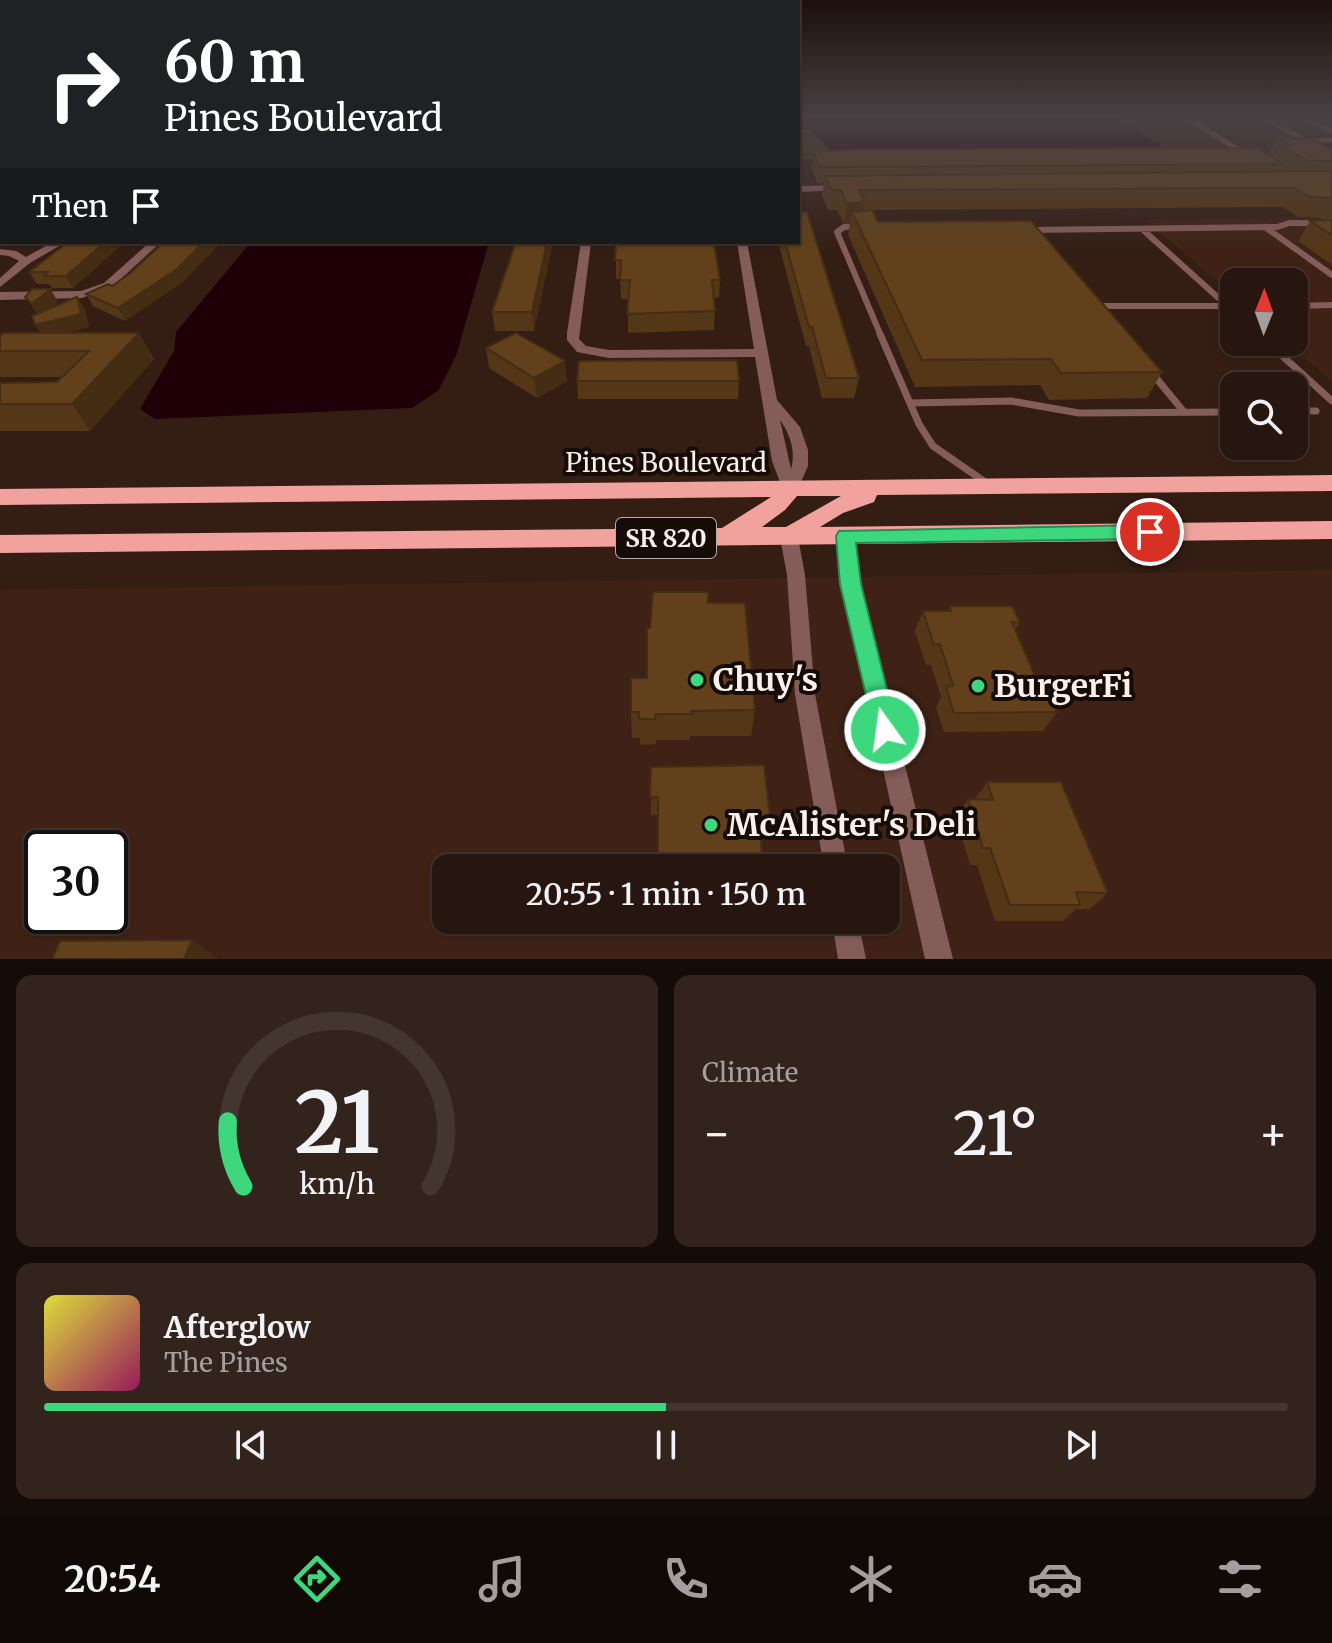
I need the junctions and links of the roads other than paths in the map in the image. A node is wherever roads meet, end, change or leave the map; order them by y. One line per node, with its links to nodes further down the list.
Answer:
1 (1259, 162): 2 (street)
2 (1264, 165)
3 (851, 187): 4 (street)
4 (800, 189)
5 (1332, 223): 7 (lane)
6 (864, 226): 34 (lane)
7 (1265, 227): 8 (lane); 20 (lane)
8 (1141, 229): 10 (lane); 23 (lane)
9 (1018, 230): 10 (lane)
10 (1034, 230): 11 (lane)
11 (1043, 241)
12 (35, 244): 18 (street)
13 (57, 244): 18 (street)
14 (154, 244): 22 (street)
15 (586, 244): 30 (street)
16 (742, 244): 30 (street)
17 (0, 252): 18 (street)
18 (26, 261): 19 (street); 21 (street)
19 (0, 265)
20 (1332, 275)
21 (0, 284)
22 (0, 296)
23 (1220, 297)
24 (1091, 298): 26 (lane)
25 (1332, 305): 28 (lane)
26 (1097, 306): 27 (lane); 29 (lane)
27 (1220, 306)
28 (1308, 306)
29 (1106, 316)
30 (763, 353): 41 (street)
31 (1282, 356): 33 (lane)
32 (1143, 362): 37 (lane)
33 (1332, 401)
34 (910, 403): 37 (lane); 40 (lane)
35 (1308, 411): 36 (lane)
36 (1316, 411)
37 (1184, 412): 38 (lane)
38 (1220, 412)
39 (1332, 483): 40 (highway, Pines Boulevard / SR 820)
40 (993, 488): 42 (highway, Pines Boulevard / SR 820)
41 (790, 489): 42 (highway, Pines Boulevard / SR 820); 43 (highway, Pines Boulevard / SR 820); 47 (highway)
42 (891, 489): 46 (highway)
43 (0, 497)
44 (1332, 530): 45 (highway, SR 820)
45 (846, 536): 46 (highway, SR 820); 52 (street)
46 (789, 537): 47 (highway, SR 820); 49 (street)
47 (723, 538): 48 (highway, SR 820)
48 (0, 544)
49 (834, 854)
50 (848, 934): 51 (street)
51 (852, 959)
52 (939, 959)

